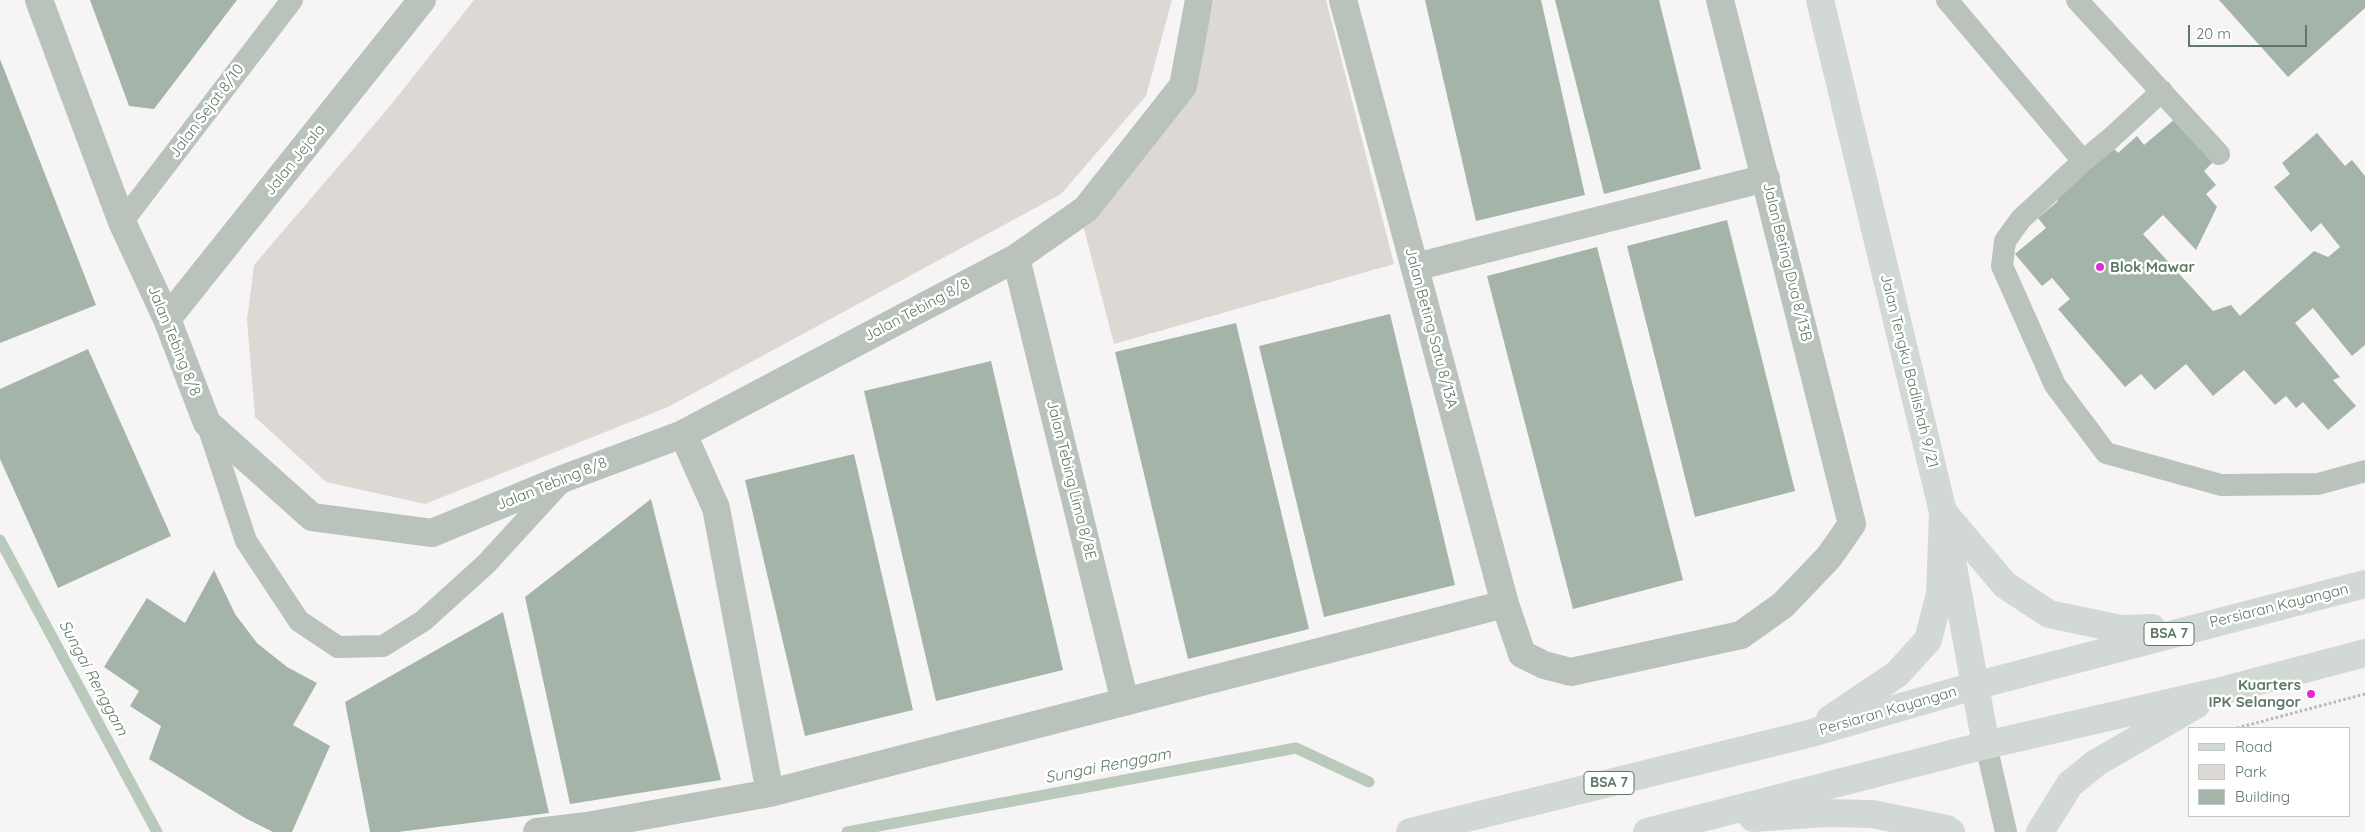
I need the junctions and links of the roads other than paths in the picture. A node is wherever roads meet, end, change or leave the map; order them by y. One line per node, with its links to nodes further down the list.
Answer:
1 (292, 0): 14 (lane, Jalan Sejat 8/10)
2 (422, 0): 17 (street, Jalan Jejala)
3 (1198, 0): 15 (street, Jalan Tebing 8/8)
4 (1343, 0): 16 (street, Jalan Beting Satu 8/13A)
5 (1720, 0): 13 (street, Jalan Beting Dua 8/13B)
6 (1820, 0): 22 (main road, Jalan Tengku Badlishah 9/21)
7 (1947, 0): 12 (lane)
8 (2077, 0): 10 (lane)
9 (43, 3): 14 (street, Jalan Tebing 8/8)
10 (2162, 91): 11 (lane); 12 (lane)
11 (2219, 154)
12 (2083, 161): 20 (lane)
13 (1766, 178): 16 (street); 27 (street, Jalan Beting Dua 8/13B)
14 (122, 222): 17 (street, Jalan Tebing 8/8)
15 (1016, 258): 19 (street, Jalan Tebing 8/8); 30 (street, Jalan Tebing Lima 8/8E)
16 (1415, 267): 24 (street, Jalan Beting Satu 8/13A)
17 (168, 319): 18 (street, Jalan Tebing 8/8)
18 (207, 423): 21 (street, Jalan Tebing 8/8); 21 (lane)
19 (683, 434): 21 (street, Jalan Tebing 8/8); 33 (street)
20 (2365, 471)
21 (565, 478)
22 (1943, 512): 25 (main road); 28 (main road, Jalan Tengku Badlishah 9/21); 31 (main road)
23 (2365, 584): 25 (main road, Persiaran Kayangan / BSA 7)
24 (1505, 604): 27 (street, Jalan Beting Satu 8/13A); 30 (street)
25 (2202, 626): 28 (main road, Persiaran Kayangan / BSA 7)
26 (2365, 653): 29 (main road)
27 (1522, 654)
28 (1974, 686): 31 (main road, Persiaran Kayangan / BSA 7); 32 (main road, Jalan Tengku Badlishah 9/21)
29 (2221, 691): 32 (main road); 40 (main road)
30 (1125, 702): 33 (street)
31 (1808, 734): 36 (main road, Persiaran Kayangan / BSA 7)
32 (1986, 745): 34 (main road); 39 (lane)
33 (770, 793): 35 (street)
34 (1688, 821): 37 (main road); 38 (main road)
35 (537, 832)
36 (1410, 832)
37 (1647, 832)
38 (1952, 832)
39 (2006, 832)
40 (2040, 832)

